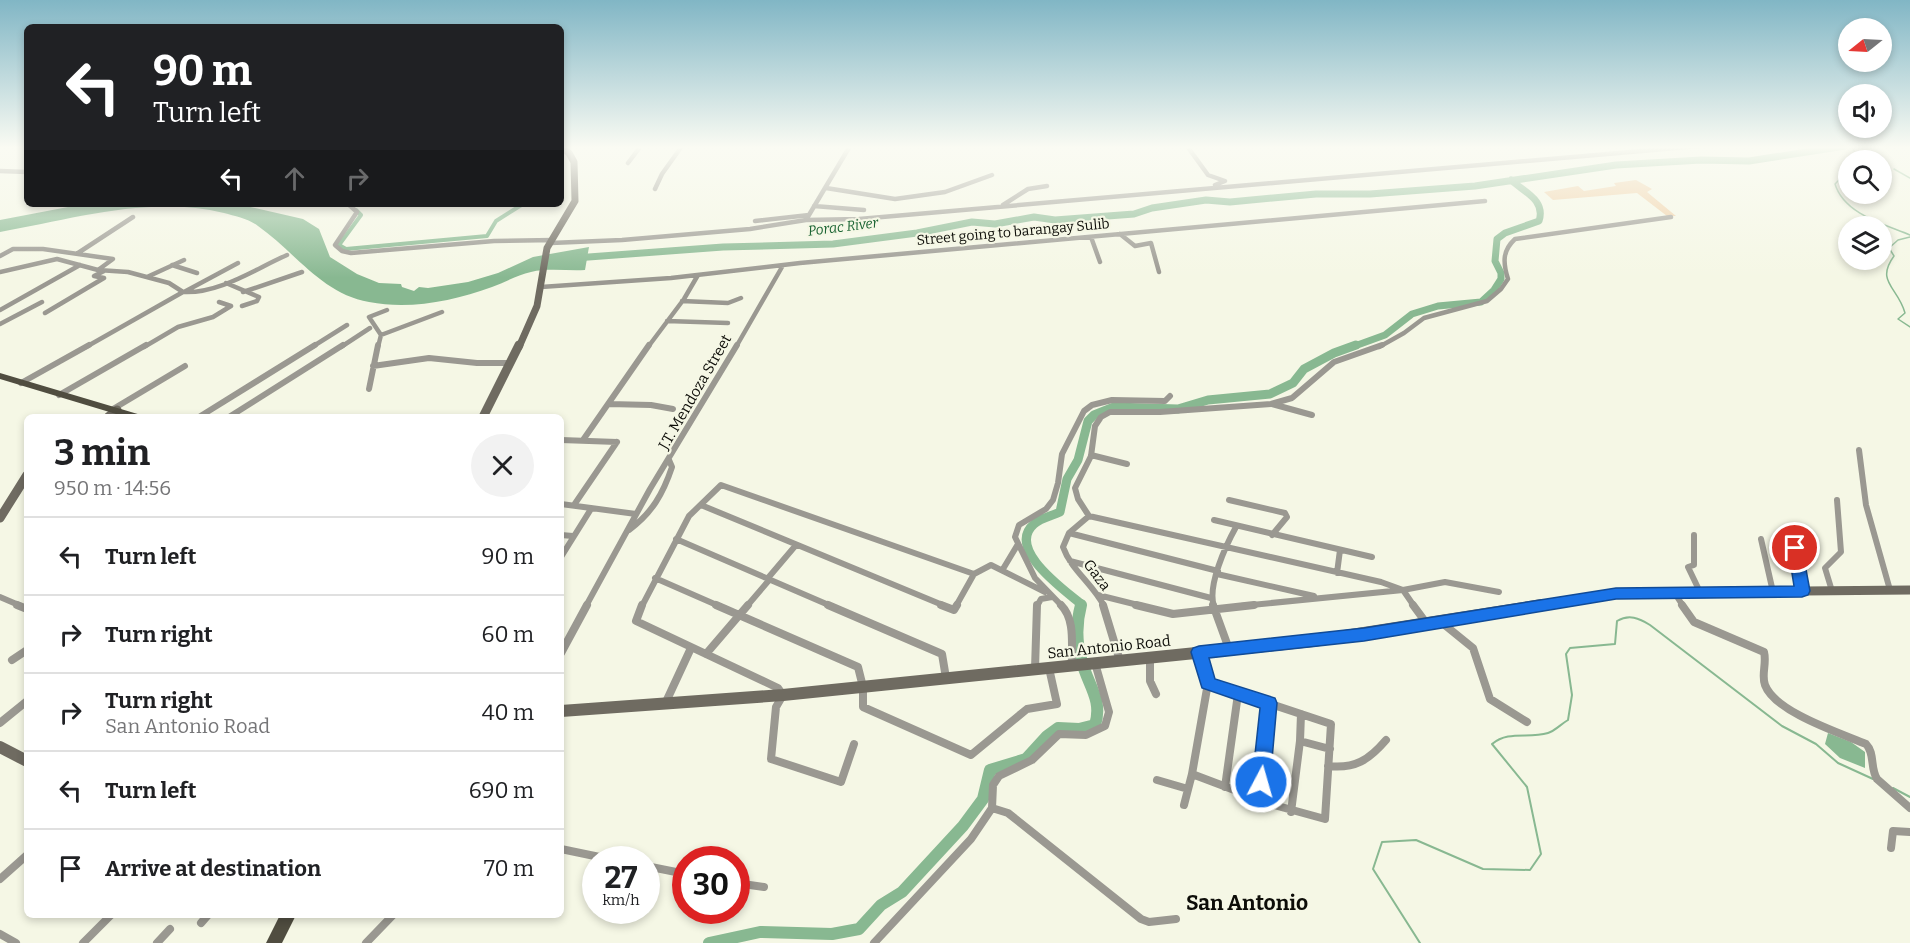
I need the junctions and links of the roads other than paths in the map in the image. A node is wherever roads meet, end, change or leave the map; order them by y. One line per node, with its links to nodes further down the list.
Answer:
1 (575, 190): 18 (street)
2 (825, 190): 8 (street)
3 (839, 190): 4 (street)
4 (951, 190)
5 (1026, 190): 10 (street)
6 (1190, 190): 10 (street)
7 (1485, 201): 16 (street, Street going to barangay Sulib)
8 (814, 206): 11 (street); 13 (street)
9 (351, 207): 18 (street)
10 (997, 207): 13 (street)
11 (864, 210)
12 (133, 217): 19 (street)
13 (807, 218): 15 (street); 18 (street)
14 (1671, 218): 67 (street)
15 (755, 221)
16 (1120, 234): 17 (street, Street going to barangay Sulib); 33 (street)
17 (1091, 237): 23 (street); 27 (street, Street going to barangay Sulib)
18 (552, 241): 39 (street)
19 (78, 253): 21 (street); 28 (street)
20 (287, 255): 37 (street)
21 (0, 256)
22 (184, 260): 26 (street)
23 (1100, 262)
24 (238, 263): 30 (street)
25 (80, 265): 28 (street); 31 (street); 47 (street)
26 (171, 265): 34 (street); 36 (street)
27 (782, 267): 35 (street, Street going to barangay Sulib); 79 (street, J.T. Mendoza Street)
28 (98, 270): 29 (street)
29 (106, 270): 36 (street); 50 (street)
30 (222, 271): 37 (street); 40 (street)
31 (0, 272)
32 (302, 272): 41 (street)
33 (1159, 272)
34 (197, 273)
35 (698, 276): 39 (street, Street going to barangay Sulib); 43 (street)
36 (147, 277): 40 (street)
37 (237, 278): 38 (street)
38 (226, 283): 40 (street); 41 (street)
39 (541, 287): 57 (street)
40 (183, 292): 62 (street)
41 (243, 292): 46 (street)
42 (741, 298): 43 (street)
43 (682, 301): 51 (street)
44 (42, 302): 53 (street)
45 (219, 302): 64 (street)
46 (242, 306)
47 (0, 310)
48 (387, 310): 56 (street)
49 (442, 312): 56 (street)
50 (45, 313)
51 (666, 321): 52 (street); 66 (street)
52 (728, 323)
53 (0, 324)
54 (346, 325): 70 (street)
55 (370, 328): 71 (street)
56 (381, 335): 59 (street)
57 (510, 363): 59 (street); 73 (street)
58 (185, 366): 69 (street)
59 (373, 366): 63 (street)
60 (307, 373): 72 (street)
61 (0, 376): 62 (main road)
62 (21, 383): 64 (main road)
63 (369, 389)
64 (58, 395): 69 (main road)
65 (1170, 396): 102 (street)
66 (609, 404): 68 (street); 76 (street)
67 (1271, 404): 74 (street); 78 (street)
68 (673, 409)
69 (113, 412)
70 (204, 414)
71 (234, 414)
72 (240, 414)
73 (484, 414)
74 (1312, 415)
75 (564, 440): 76 (street)
76 (583, 440): 85 (street)
77 (1859, 450): 116 (street)
78 (1091, 455): 80 (street); 89 (street)
79 (669, 460): 88 (street, J.T. Mendoza Street); 94 (street)
80 (1128, 464)
81 (24, 480): 90 (street)
82 (1229, 500): 97 (street)
83 (1837, 500): 119 (street)
84 (564, 504): 85 (street)
85 (574, 505): 87 (street)
86 (701, 505): 100 (street); 103 (street); 112 (street)
87 (591, 509): 88 (street); 99 (street)
88 (636, 514): 94 (street, J.T. Mendoza Street)
89 (1089, 516): 95 (street); 104 (street)
90 (0, 518)
91 (1214, 520): 92 (street)
92 (1236, 526): 97 (street); 104 (street)
93 (1791, 527): 118 (street)
94 (628, 530): 134 (street, J.T. Mendoza Street)
95 (1069, 533): 108 (street, Gaza); 110 (street)
96 (564, 535): 99 (street)
97 (1272, 535): 105 (street)
98 (1694, 535): 122 (street)
99 (573, 536): 106 (street)
100 (676, 539): 113 (street); 114 (street)
101 (1761, 539): 123 (street)
102 (1018, 544): 109 (street); 124 (street)
103 (796, 545): 112 (street); 114 (street)
104 (1224, 548): 110 (street); 111 (street)
105 (1340, 550): 107 (street); 111 (street)
106 (564, 552)
107 (1372, 557)
108 (1069, 561): 125 (street, Gaza); 128 (street)
109 (1003, 569): 112 (street); 124 (street)
110 (1218, 573): 127 (street); 128 (street)
111 (1337, 573): 115 (street)
112 (974, 574)
113 (655, 578): 131 (street); 135 (street)
114 (769, 578): 131 (street); 147 (street)
115 (1403, 590): 120 (street); 127 (street); 133 (street)
116 (1890, 590): 117 (street, San Antonio Road); 119 (street, San Antonio Road)
117 (1910, 590)
118 (1802, 591): 119 (street, San Antonio Road); 123 (street, San Antonio Road)
119 (1832, 591)
120 (1499, 592)
121 (1674, 592): 122 (street, San Antonio Road); 132 (street, San Antonio Road); 174 (street)
122 (1700, 592): 123 (street, San Antonio Road)
123 (1773, 592)
124 (1050, 595): 144 (street); 146 (street)
125 (1098, 595): 130 (street); 142 (street, Gaza)
126 (0, 597): 129 (street)
127 (1321, 597): 130 (street)
128 (1211, 598): 130 (street)
129 (24, 608)
130 (1214, 610): 136 (street)
131 (739, 615): 139 (street); 149 (street)
132 (1440, 622): 133 (street, San Antonio Road); 158 (street)
133 (1427, 624): 136 (street, San Antonio Road)
134 (564, 645)
135 (691, 648): 139 (street); 155 (street)
136 (1229, 649): 138 (street, San Antonio Road)
137 (24, 652): 141 (street)
138 (1199, 652): 140 (street, San Antonio Road); 148 (street)
139 (706, 654): 152 (street)
140 (1150, 658): 142 (street, San Antonio Road); 150 (street)
141 (12, 660)
142 (1120, 661): 143 (street, San Antonio Road)
143 (1092, 664): 144 (street, San Antonio Road); 173 (street)
144 (1073, 666): 145 (street, San Antonio Road)
145 (1049, 668): 146 (street, San Antonio Road); 149 (street)
146 (1035, 669): 147 (street, San Antonio Road)
147 (946, 678): 149 (street, San Antonio Road)
148 (1208, 684): 151 (street); 167 (street)
149 (863, 687): 152 (street, San Antonio Road)
150 (1156, 694)
151 (1238, 694): 154 (street); 169 (street)
152 (783, 695): 155 (street, San Antonio Road); 162 (street)
153 (24, 703): 159 (street)
154 (1269, 703): 157 (street); 171 (street)
155 (664, 705): 156 (street, San Antonio Road)
156 (564, 711)
157 (1301, 714): 161 (street); 164 (street)
158 (1527, 722)
159 (0, 723)
160 (1386, 740): 166 (street)
161 (1300, 741): 164 (street); 175 (street)
162 (854, 744)
163 (0, 747): 165 (street)
164 (1330, 748): 166 (street)
165 (24, 759)
166 (1328, 766): 175 (street)
167 (1192, 774): 169 (street); 170 (street)
168 (1157, 780): 170 (street)
169 (1225, 787): 171 (street)
170 (1188, 789): 172 (street)
171 (1259, 801): 175 (street)
172 (1184, 805)
173 (992, 808): 188 (street); 197 (street)
174 (1910, 808)
175 (1292, 812)
176 (1910, 832): 177 (street)
177 (1891, 848)
178 (564, 850): 179 (street)
179 (582, 853)
180 (24, 858): 181 (street)
181 (0, 879)
182 (750, 885): 183 (street)
183 (764, 887)
184 (108, 918): 193 (street)
185 (205, 918): 189 (street)
186 (286, 918): 195 (main road)
187 (390, 918): 196 (street)
188 (1176, 919)
189 (201, 923)
190 (170, 929): 194 (street)
191 (0, 934): 192 (street)
192 (16, 943)
193 (83, 943)
194 (157, 943)
195 (274, 943)
196 (366, 943)
197 (873, 943)

